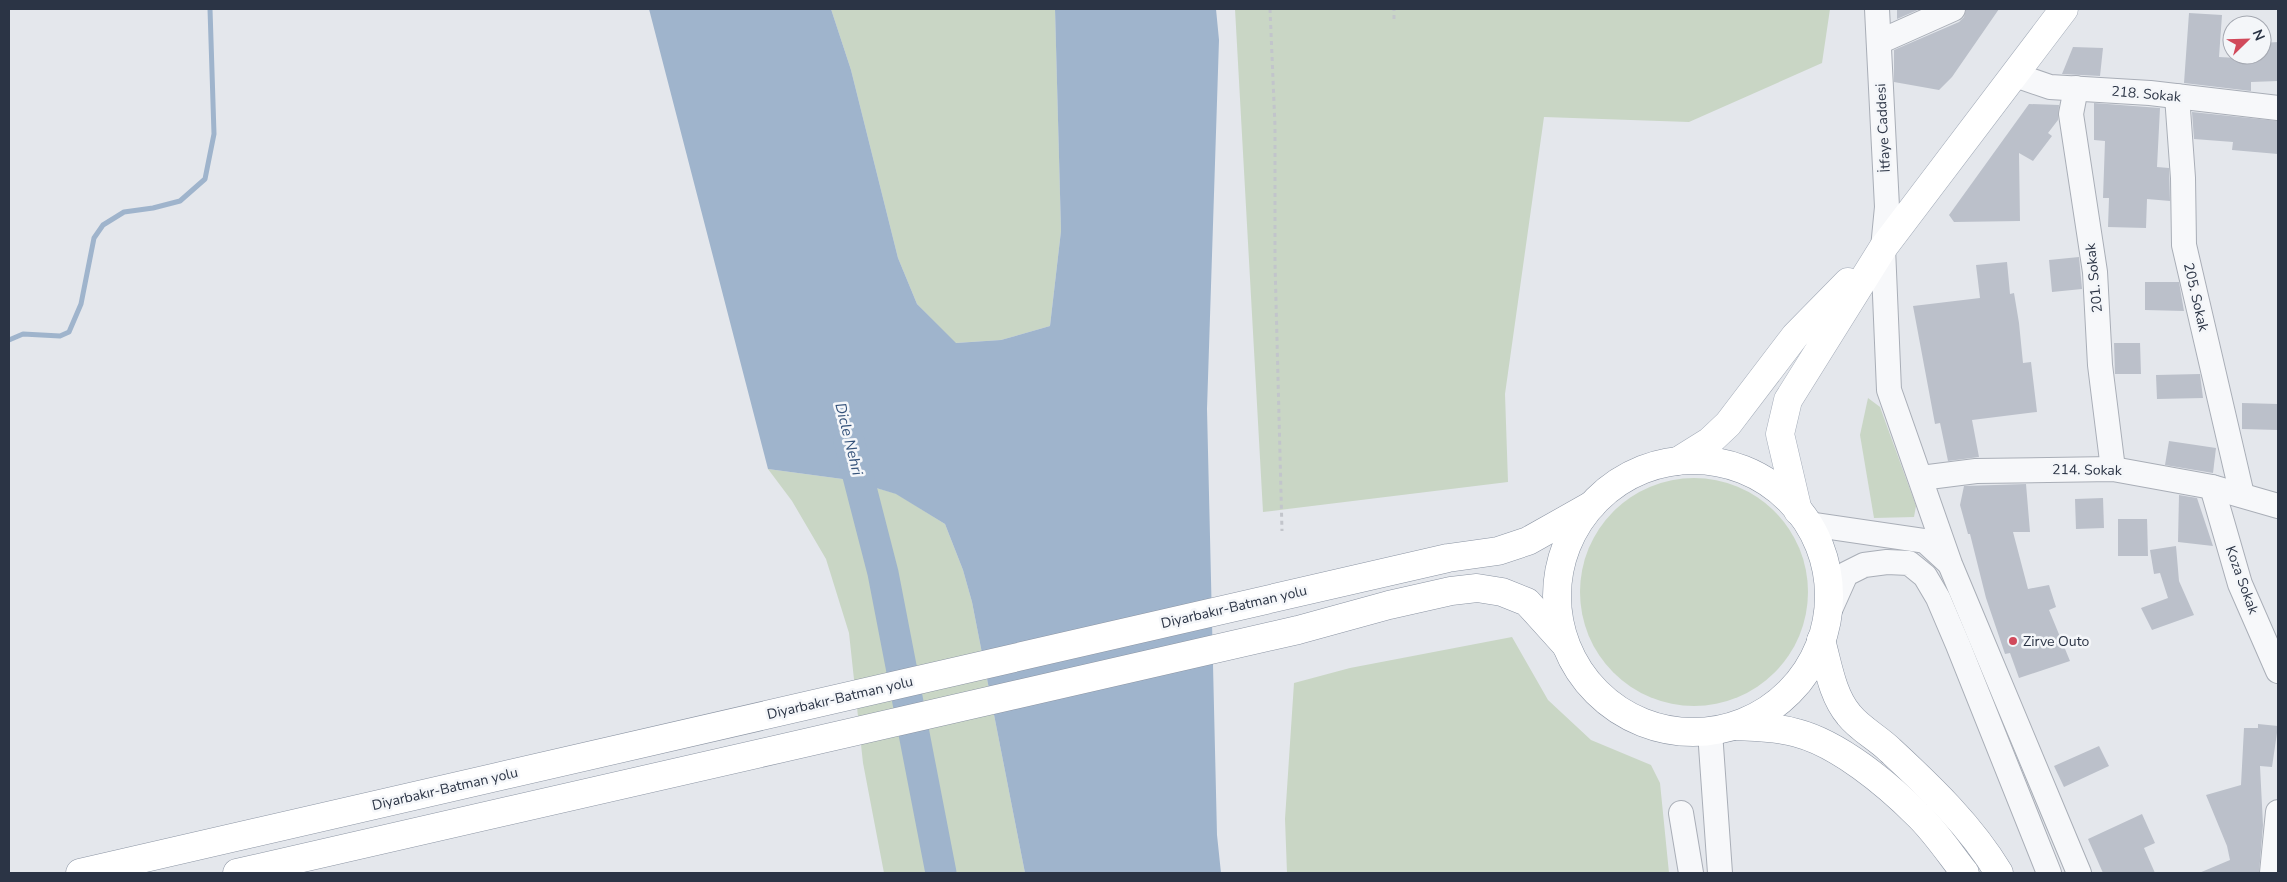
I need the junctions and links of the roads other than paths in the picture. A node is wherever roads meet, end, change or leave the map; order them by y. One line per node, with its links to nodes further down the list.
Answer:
1 (1877, 9): 4 (street, İtfaye Caddesi)
2 (1952, 9): 4 (street)
3 (2064, 9): 5 (main road)
4 (1879, 42): 9 (street, İtfaye Caddesi)
5 (2015, 74): 6 (street, 218. Sokak); 9 (main road)
6 (2076, 88): 7 (street, 218. Sokak); 11 (street, 201. Sokak)
7 (2177, 96): 8 (street, 218. Sokak); 14 (street, 205. Sokak)
8 (2278, 108)
9 (1883, 248): 10 (main road); 12 (street, İtfaye Caddesi); 17 (main road)
10 (1678, 461): 15 (main road); 17 (main road)
11 (2112, 469): 12 (street, 214. Sokak); 13 (street, 214. Sokak)
12 (1921, 478): 18 (street, İtfaye Caddesi)
13 (2212, 487): 14 (street, 214. Sokak); 22 (street, Koza Sokak)
14 (2242, 495): 16 (street, 214. Sokak)
15 (1592, 506): 21 (main road); 26 (main road, Diyarbakır-Batman yolu)
16 (2278, 506)
17 (1804, 518): 18 (street); 19 (main road)
18 (1950, 564): 33 (street, İtfaye Caddesi)
19 (1829, 612): 20 (main road); 32 (street)
20 (1821, 640): 23 (main road); 31 (main road)
21 (1565, 644): 23 (main road); 27 (main road)
22 (2278, 671)
23 (1720, 729): 29 (street); 30 (main road)
24 (2278, 812): 34 (street)
25 (1681, 813): 28 (street)
26 (80, 873)
27 (237, 873)
28 (1691, 873)
29 (1720, 873)
30 (1965, 873)
31 (1999, 873)
32 (2049, 873)
33 (2079, 873)
34 (2272, 873)

